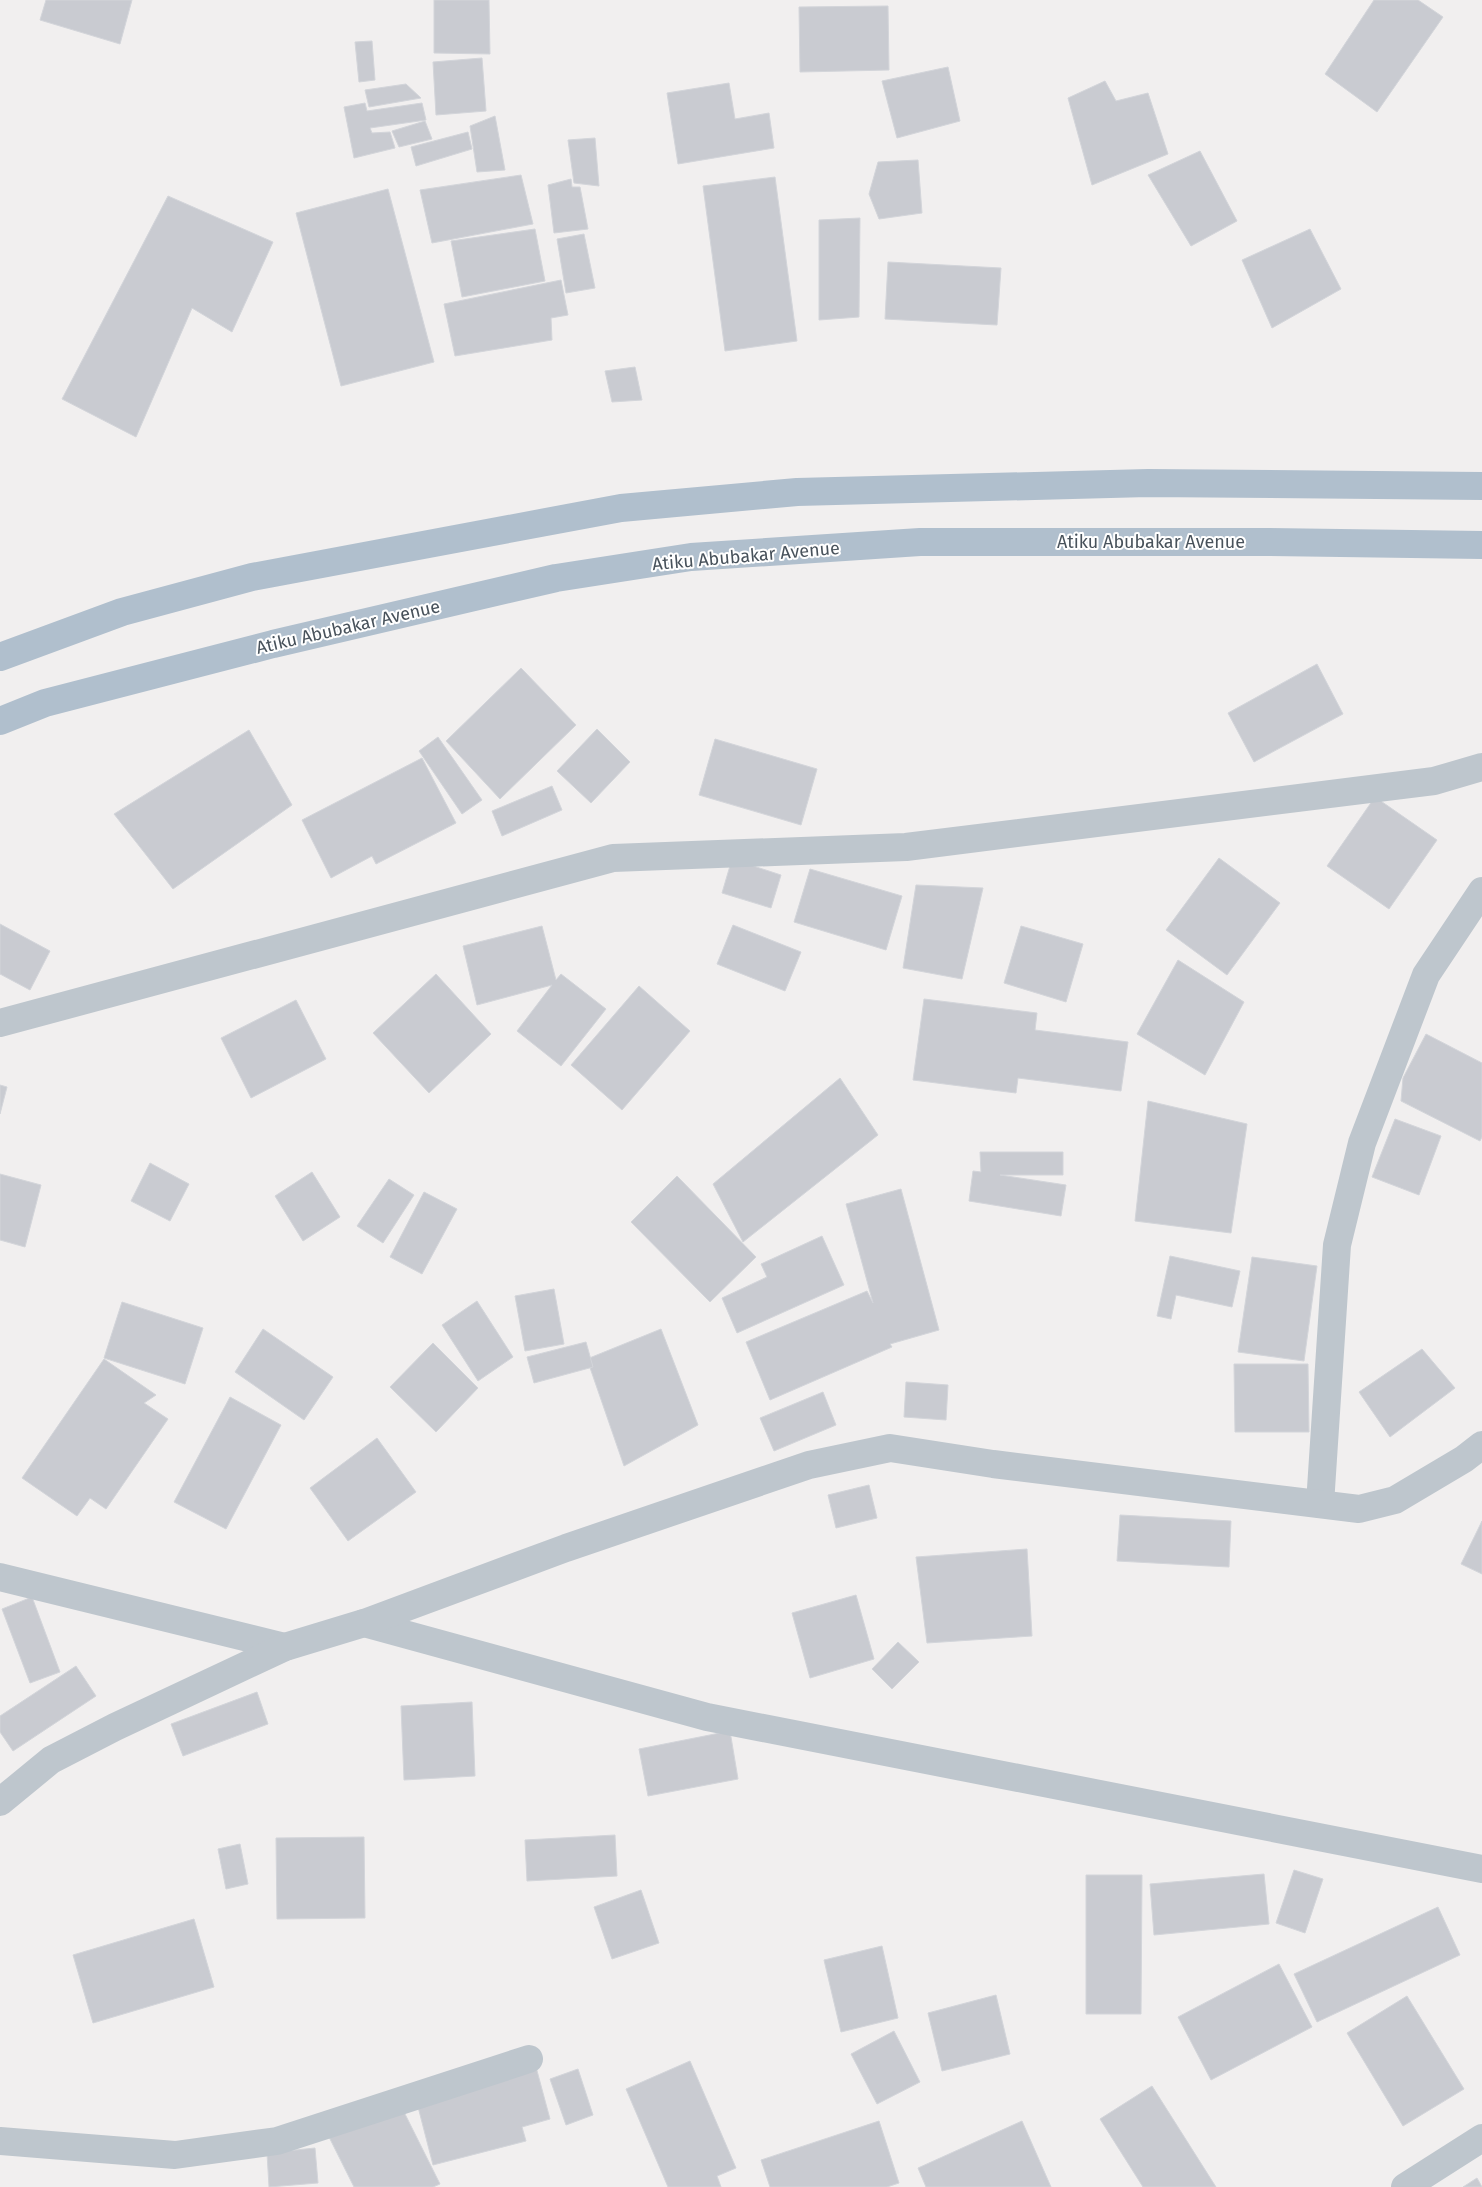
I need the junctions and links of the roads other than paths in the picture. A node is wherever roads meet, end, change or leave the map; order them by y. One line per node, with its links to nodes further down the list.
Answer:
1 (1482, 486): 3 (main road)
2 (1482, 545): 4 (main road, Atiku Abubakar Avenue)
3 (0, 657)
4 (0, 721)
5 (1482, 767): 7 (street)
6 (1482, 891): 9 (street)
7 (0, 1023)
8 (1482, 1445): 9 (street)
9 (1320, 1504): 11 (street)
10 (0, 1578): 12 (street)
11 (364, 1623): 12 (street); 14 (street)
12 (286, 1647): 13 (street)
13 (0, 1802)
14 (1482, 1869)
15 (529, 2059): 17 (street)
16 (1482, 2138): 18 (street)
17 (0, 2141)
18 (1405, 2187)

